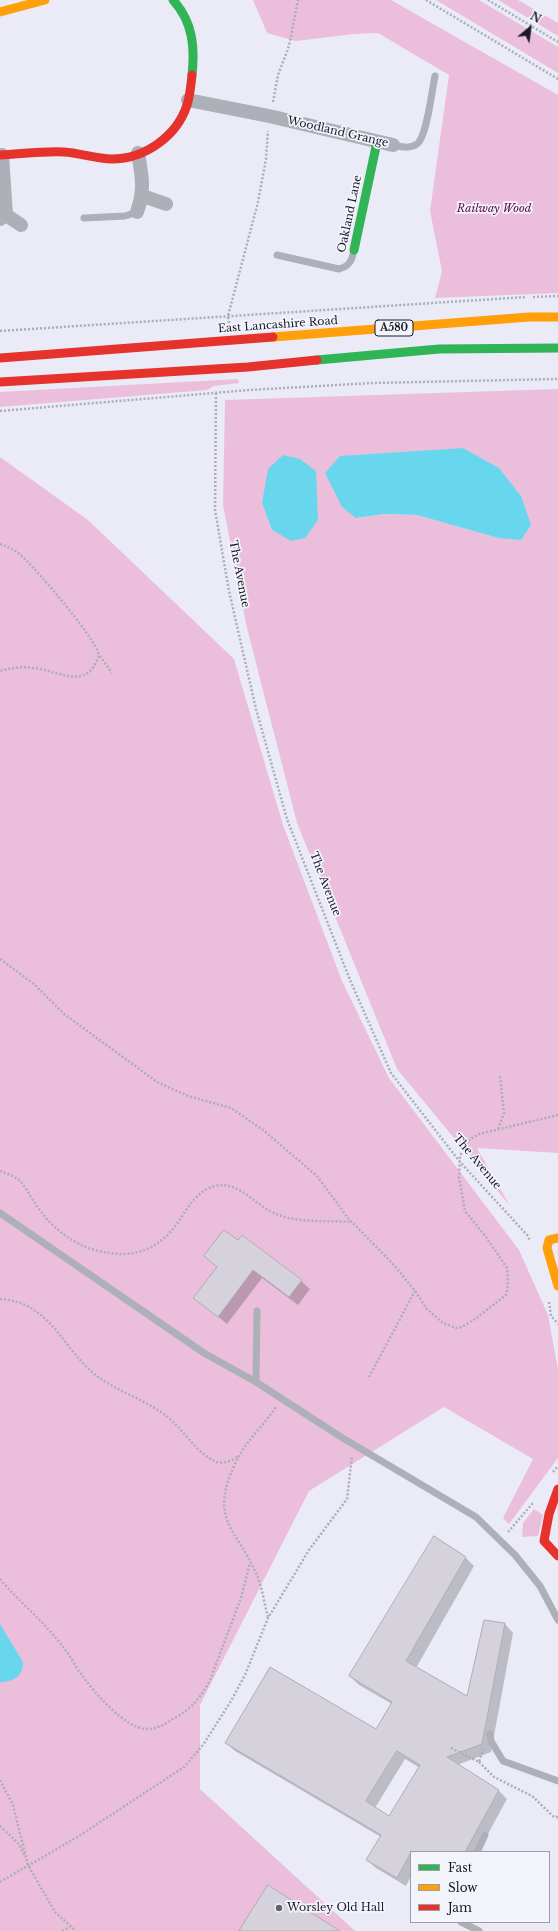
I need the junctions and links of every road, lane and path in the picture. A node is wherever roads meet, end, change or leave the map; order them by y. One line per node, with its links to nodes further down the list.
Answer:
1 (45, 0): 6 (main road)
2 (173, 0): 10 (main road)
3 (298, 0): 11 (path)
4 (426, 0): 9 (path)
5 (488, 0): 7 (path)
6 (0, 12)
7 (558, 42)
8 (435, 76): 13 (lane, Woodland Grange)
9 (558, 79)
10 (188, 100): 11 (street, Woodland Grange); 14 (main road)
11 (270, 116): 12 (street, Woodland Grange); 25 (path)
12 (377, 142): 13 (street, Woodland Grange); 22 (main road, Oakland Lane)
13 (393, 145)
14 (138, 153): 15 (main road); 16 (street)
15 (1, 155): 19 (street)
16 (143, 196): 17 (street); 18 (street)
17 (166, 204)
18 (137, 212): 20 (lane)
19 (3, 217): 21 (street)
20 (84, 218)
21 (21, 225)
22 (354, 250): 23 (lane, Oakland Lane)
23 (277, 255)
24 (558, 296): 25 (path)
25 (228, 316): 27 (path)
26 (558, 317): 29 (main road, East Lancashire Road / A580)
27 (0, 331)
28 (558, 348): 31 (main road, A580)
29 (0, 358)
30 (558, 379): 32 (path)
31 (0, 382)
32 (216, 393): 33 (path); 42 (path, The Avenue)
33 (0, 411)
34 (0, 544): 35 (path)
35 (99, 655): 36 (path); 37 (path)
36 (0, 671)
37 (112, 673)
38 (0, 959): 45 (path)
39 (500, 1076): 41 (path)
40 (558, 1115): 41 (path)
41 (498, 1130): 42 (path)
42 (460, 1162): 47 (path, The Avenue); 49 (path)
43 (0, 1171): 45 (path)
44 (0, 1214): 55 (lane)
45 (352, 1222): 49 (path)
46 (555, 1238): 48 (main road)
47 (531, 1242)
48 (558, 1286)
49 (415, 1291): 54 (path)
50 (549, 1296): 53 (path)
51 (0, 1299): 58 (path)
52 (257, 1311): 55 (lane)
53 (558, 1324)
54 (369, 1377)
55 (256, 1382): 56 (lane)
56 (281, 1400): 57 (lane); 58 (path)
57 (353, 1445): 63 (lane); 67 (path)
58 (239, 1456): 65 (path)
59 (558, 1466): 60 (path)
60 (551, 1475)
61 (558, 1489): 64 (main road)
62 (536, 1497): 63 (path)
63 (500, 1538): 68 (lane)
64 (558, 1556)
65 (250, 1563): 66 (path); 67 (path)
66 (0, 1579)
67 (268, 1618): 78 (path)
68 (558, 1620)
69 (491, 1737): 71 (path); 73 (lane)
70 (451, 1748): 71 (path)
71 (479, 1762): 74 (path)
72 (0, 1780): 78 (path)
73 (558, 1781)
74 (558, 1817)
75 (0, 1826): 78 (path)
76 (485, 1834): 77 (lane)
77 (477, 1851)
78 (28, 1865): 79 (path); 81 (path)
79 (0, 1882)
80 (463, 1923): 84 (lane)
81 (70, 1927): 82 (path); 83 (path)
82 (62, 1931)
83 (76, 1931)
84 (479, 1931)

